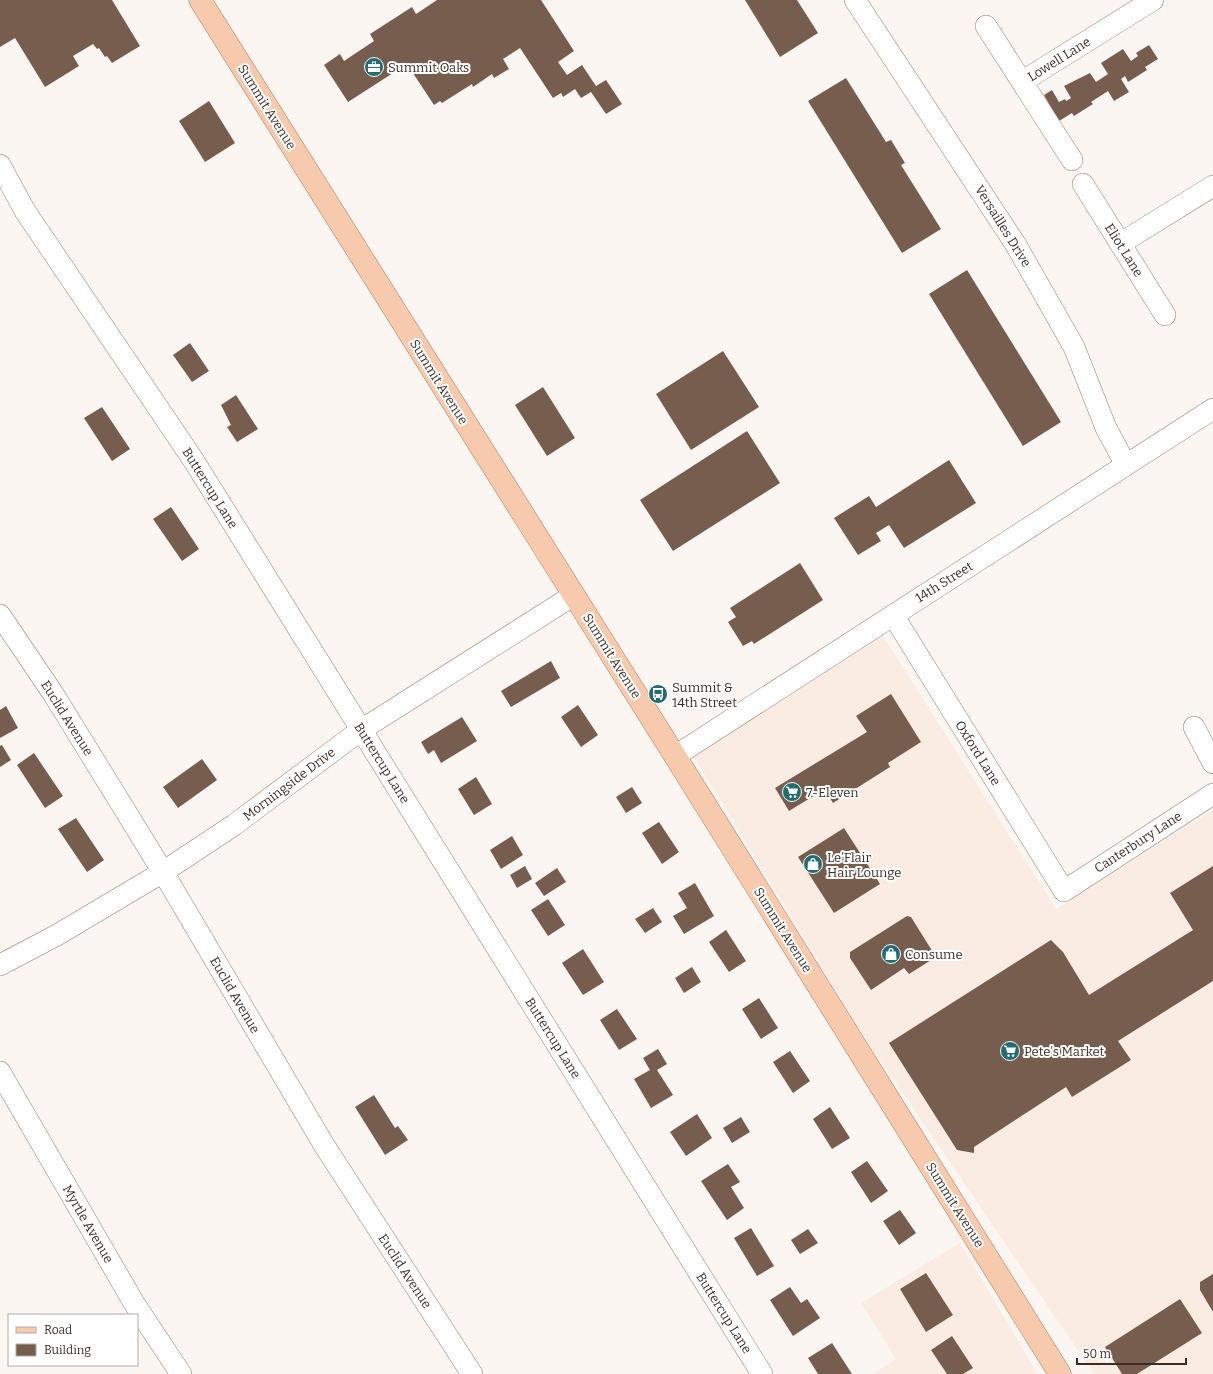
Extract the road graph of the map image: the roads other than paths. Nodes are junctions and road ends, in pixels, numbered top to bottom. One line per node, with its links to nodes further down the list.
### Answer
1 (200, 0): 14 (main road, Summit Avenue)
2 (855, 0): 13 (street, Versailles Drive)
3 (1153, 0): 5 (street, Lowell Lane)
4 (986, 26): 5 (street)
5 (1023, 81): 6 (street, Lowell Lane)
6 (1072, 160)
7 (0, 165): 18 (street, Buttercup Lane)
8 (1083, 184): 10 (street, Eliot Lane)
9 (1213, 186): 10 (street)
10 (1121, 243): 11 (street, Eliot Lane)
11 (1165, 315)
12 (1213, 409): 13 (street, 14th Street)
13 (1126, 465): 16 (street, 14th Street)
14 (574, 595): 18 (street, Morningside Drive); 19 (main road, Summit Avenue)
15 (0, 615): 22 (street, Euclid Avenue)
16 (893, 615): 19 (street, 14th Street); 23 (street, Oxford Lane)
17 (1194, 727): 20 (street)
18 (361, 730): 22 (street, Morningside Drive); 26 (street, Buttercup Lane)
19 (675, 756): 29 (main road, Summit Avenue)
20 (1213, 763)
21 (1213, 794): 23 (street, Canterbury Lane)
22 (163, 872): 24 (street, Morningside Drive); 28 (street, Euclid Avenue)
23 (1064, 891)
24 (0, 965)
25 (0, 1072): 27 (street, Myrtle Avenue)
26 (759, 1370)
27 (181, 1374)
28 (472, 1374)
29 (1060, 1374)

